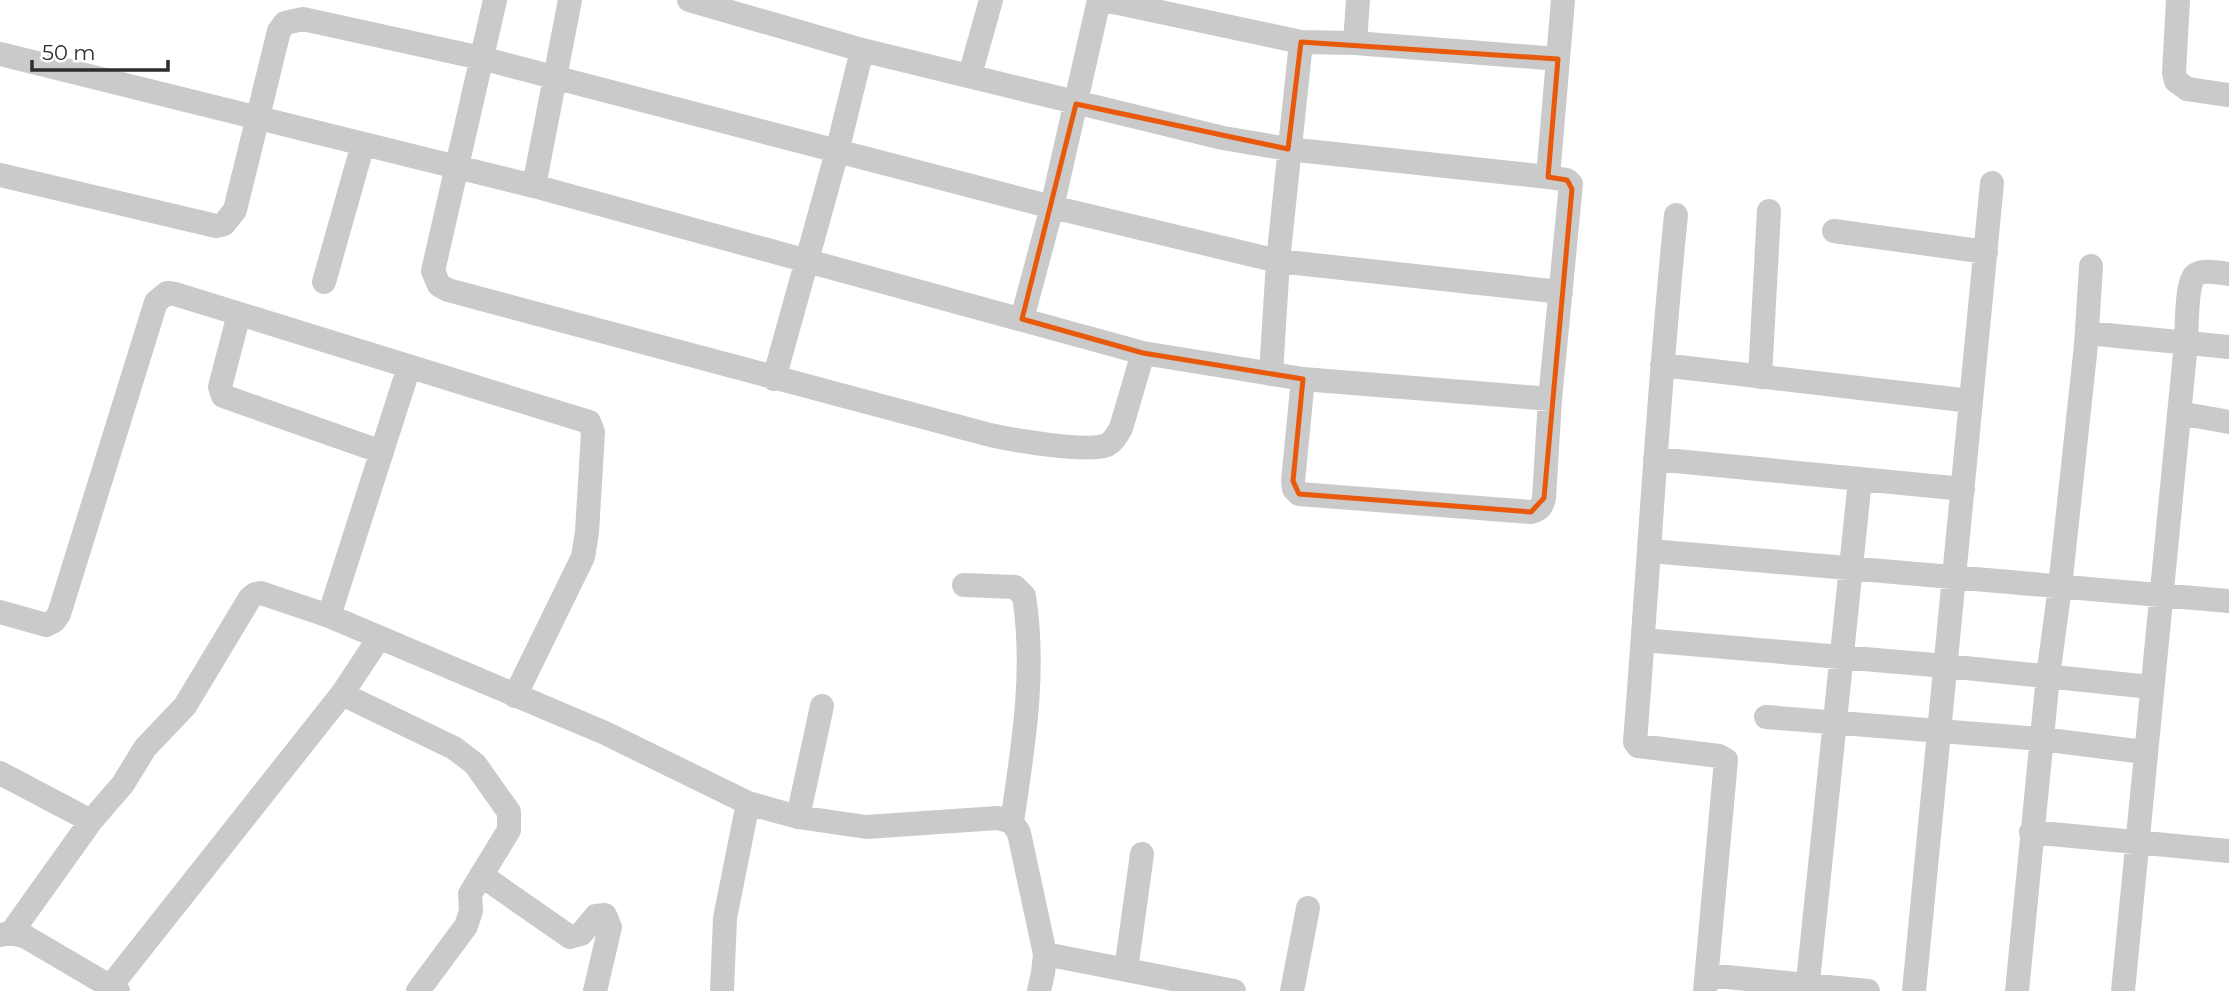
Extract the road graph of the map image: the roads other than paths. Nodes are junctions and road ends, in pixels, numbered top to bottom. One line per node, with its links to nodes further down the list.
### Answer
1 (495, 0): 13 (street)
2 (570, 0): 16 (street)
3 (689, 0): 11 (street)
4 (991, 0): 15 (street)
5 (1102, 0): 9 (street); 18 (street)
6 (1358, 0): 10 (street)
7 (1563, 0): 14 (street)
8 (2178, 0): 17 (street)
9 (1301, 42): 10 (street); 21 (street)
10 (1355, 43): 14 (street)
11 (862, 50): 15 (street); 22 (street)
12 (0, 54): 19 (street)
13 (481, 58): 16 (street); 19 (street); 23 (street)
14 (1558, 59): 25 (street)
15 (970, 75): 18 (street)
16 (556, 78): 22 (street); 27 (street)
17 (2229, 95)
18 (1076, 104): 21 (street); 28 (street)
19 (257, 116): 20 (street); 24 (street)
20 (363, 144): 23 (street); 37 (street)
21 (1288, 149): 25 (street); 34 (street)
22 (837, 152): 28 (street); 33 (street)
23 (456, 167): 27 (street); 49 (street)
24 (0, 175)
25 (1548, 177): 38 (street)
26 (1992, 183): 32 (street)
27 (534, 186): 33 (street)
28 (1052, 207): 34 (street); 40 (street)
29 (1769, 211): 48 (street)
30 (1676, 215): 45 (street)
31 (1834, 231): 32 (street)
32 (1986, 252): 52 (street)
33 (807, 261): 40 (street); 49 (street)
34 (1278, 261): 38 (street); 47 (street)
35 (2091, 266): 41 (street)
36 (2229, 274): 42 (street)
37 (324, 282)
38 (1561, 292): 51 (street)
39 (239, 314): 46 (street); 55 (street); 66 (street)
40 (1022, 319): 44 (street)
41 (2087, 332): 42 (street); 63 (street)
42 (2186, 343): 43 (street); 53 (street)
43 (2229, 347)
44 (1143, 353): 47 (street); 49 (street)
45 (1662, 365): 48 (street); 56 (street)
46 (409, 367): 55 (street); 75 (street)
47 (1271, 374): 50 (street)
48 (1760, 377): 52 (street)
49 (774, 379)
50 (1303, 379): 51 (street); 51 (street)
51 (1550, 399)
52 (1971, 401): 58 (street)
53 (2179, 413): 54 (street); 64 (street)
54 (2229, 422)
55 (382, 452): 67 (street)
56 (1655, 459): 57 (street); 59 (street)
57 (1860, 480): 58 (street); 60 (street)
58 (1963, 489): 61 (street)
59 (1651, 551): 60 (street); 69 (street)
60 (1851, 570): 61 (street); 70 (street)
61 (1954, 579): 63 (street); 71 (street)
62 (964, 585): 86 (street)
63 (2060, 587): 64 (street); 72 (street)
64 (2160, 596): 65 (street); 73 (street)
65 (2229, 601)
66 (0, 612)
67 (329, 616): 68 (street); 85 (street)
68 (379, 638): 74 (street); 75 (street)
69 (1643, 640): 70 (street); 96 (street)
70 (1842, 659): 71 (street); 78 (street)
71 (1946, 666): 72 (street); 79 (street)
72 (2048, 676): 73 (street); 80 (street)
73 (2151, 687): 81 (street)
74 (342, 694): 91 (street); 98 (street)
75 (514, 696): 83 (street)
76 (822, 706): 84 (street)
77 (1766, 718): 78 (street)
78 (1835, 724): 79 (street); 97 (street)
79 (1939, 730): 80 (street); 106 (street)
80 (2041, 739): 81 (street); 87 (street)
81 (2144, 752): 88 (street)
82 (0, 773): 85 (street)
83 (748, 803): 84 (street); 101 (street)
84 (798, 817): 86 (street)
85 (91, 821): 93 (street)
86 (1012, 822): 94 (street)
87 (2031, 832): 88 (street); 107 (street)
88 (2138, 842): 89 (street); 108 (street)
89 (2229, 851)
90 (1143, 854): 95 (street)
91 (481, 875): 99 (street); 100 (street)
92 (1308, 908): 104 (street)
93 (6, 934): 98 (street)
94 (1045, 954): 95 (street); 102 (street)
95 (1126, 970): 103 (street)
96 (1706, 983): 97 (street)
97 (1808, 988): 105 (street)
98 (114, 989)
99 (418, 991)
100 (595, 991)
101 (722, 991)
102 (1039, 991)
103 (1234, 991)
104 (1292, 991)
105 (1868, 991)
106 (1914, 991)
107 (2017, 991)
108 (2123, 991)

